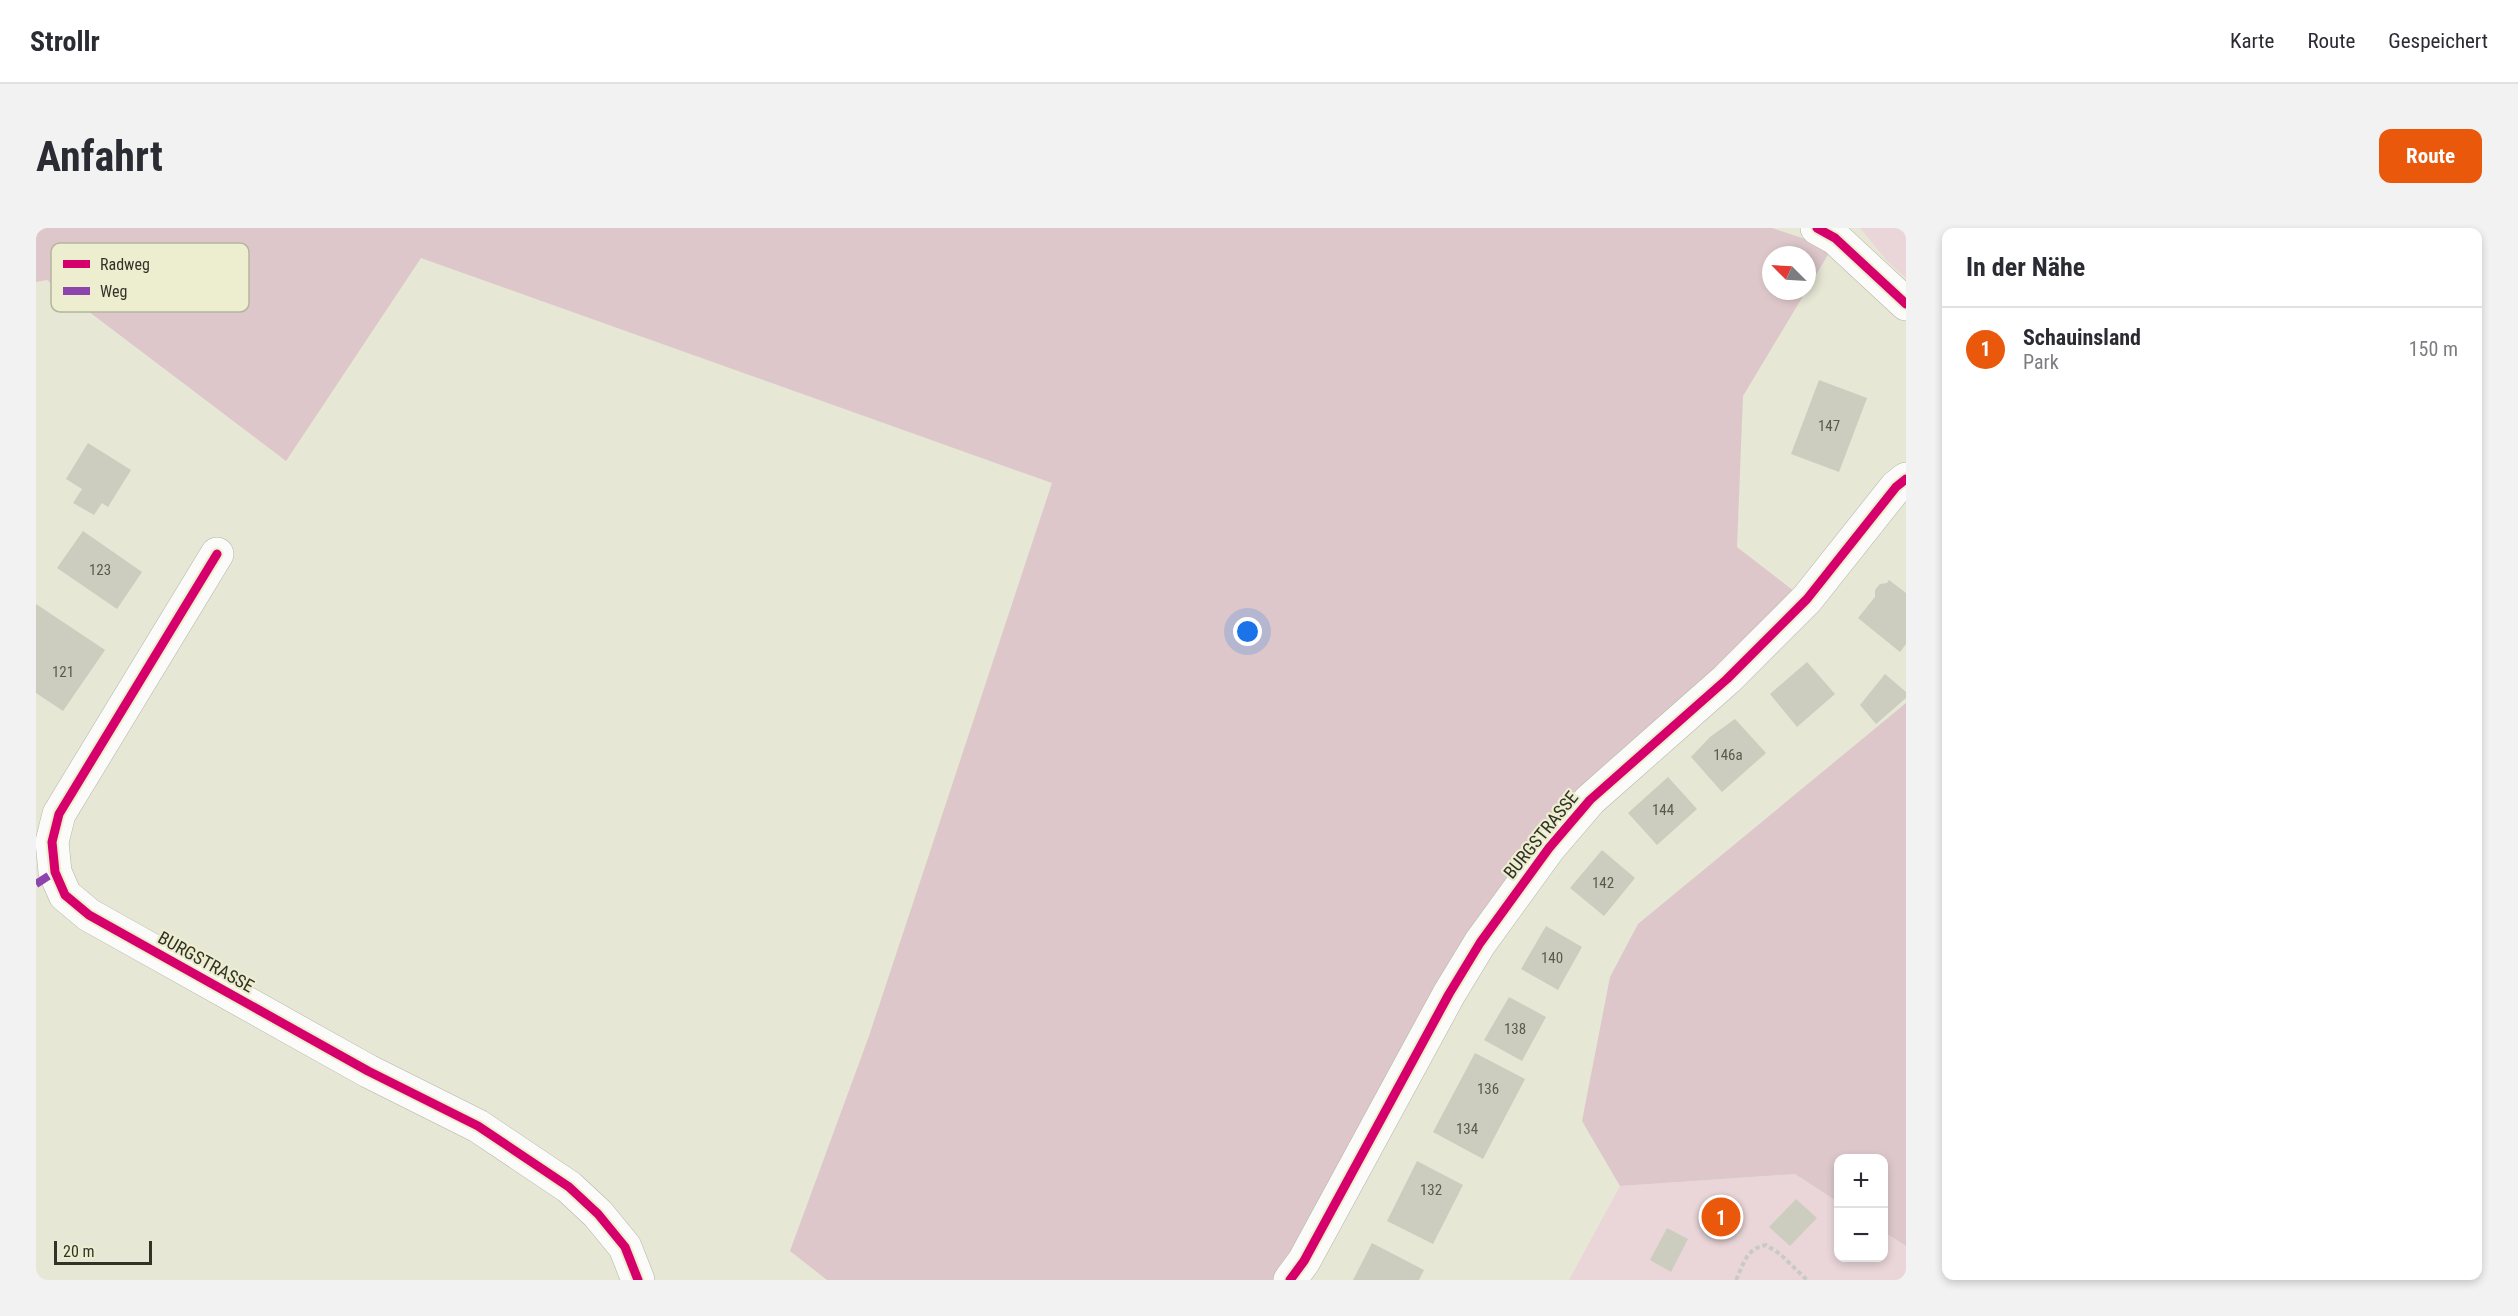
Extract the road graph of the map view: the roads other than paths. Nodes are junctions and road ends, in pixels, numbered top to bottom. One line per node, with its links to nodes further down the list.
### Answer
1 (1826, 233): 2 (street)
2 (1906, 304)
3 (1906, 479): 6 (street, BURGSTRASSE)
4 (217, 554): 5 (street, BURGSTRASSE)
5 (638, 1280)
6 (1290, 1280)

